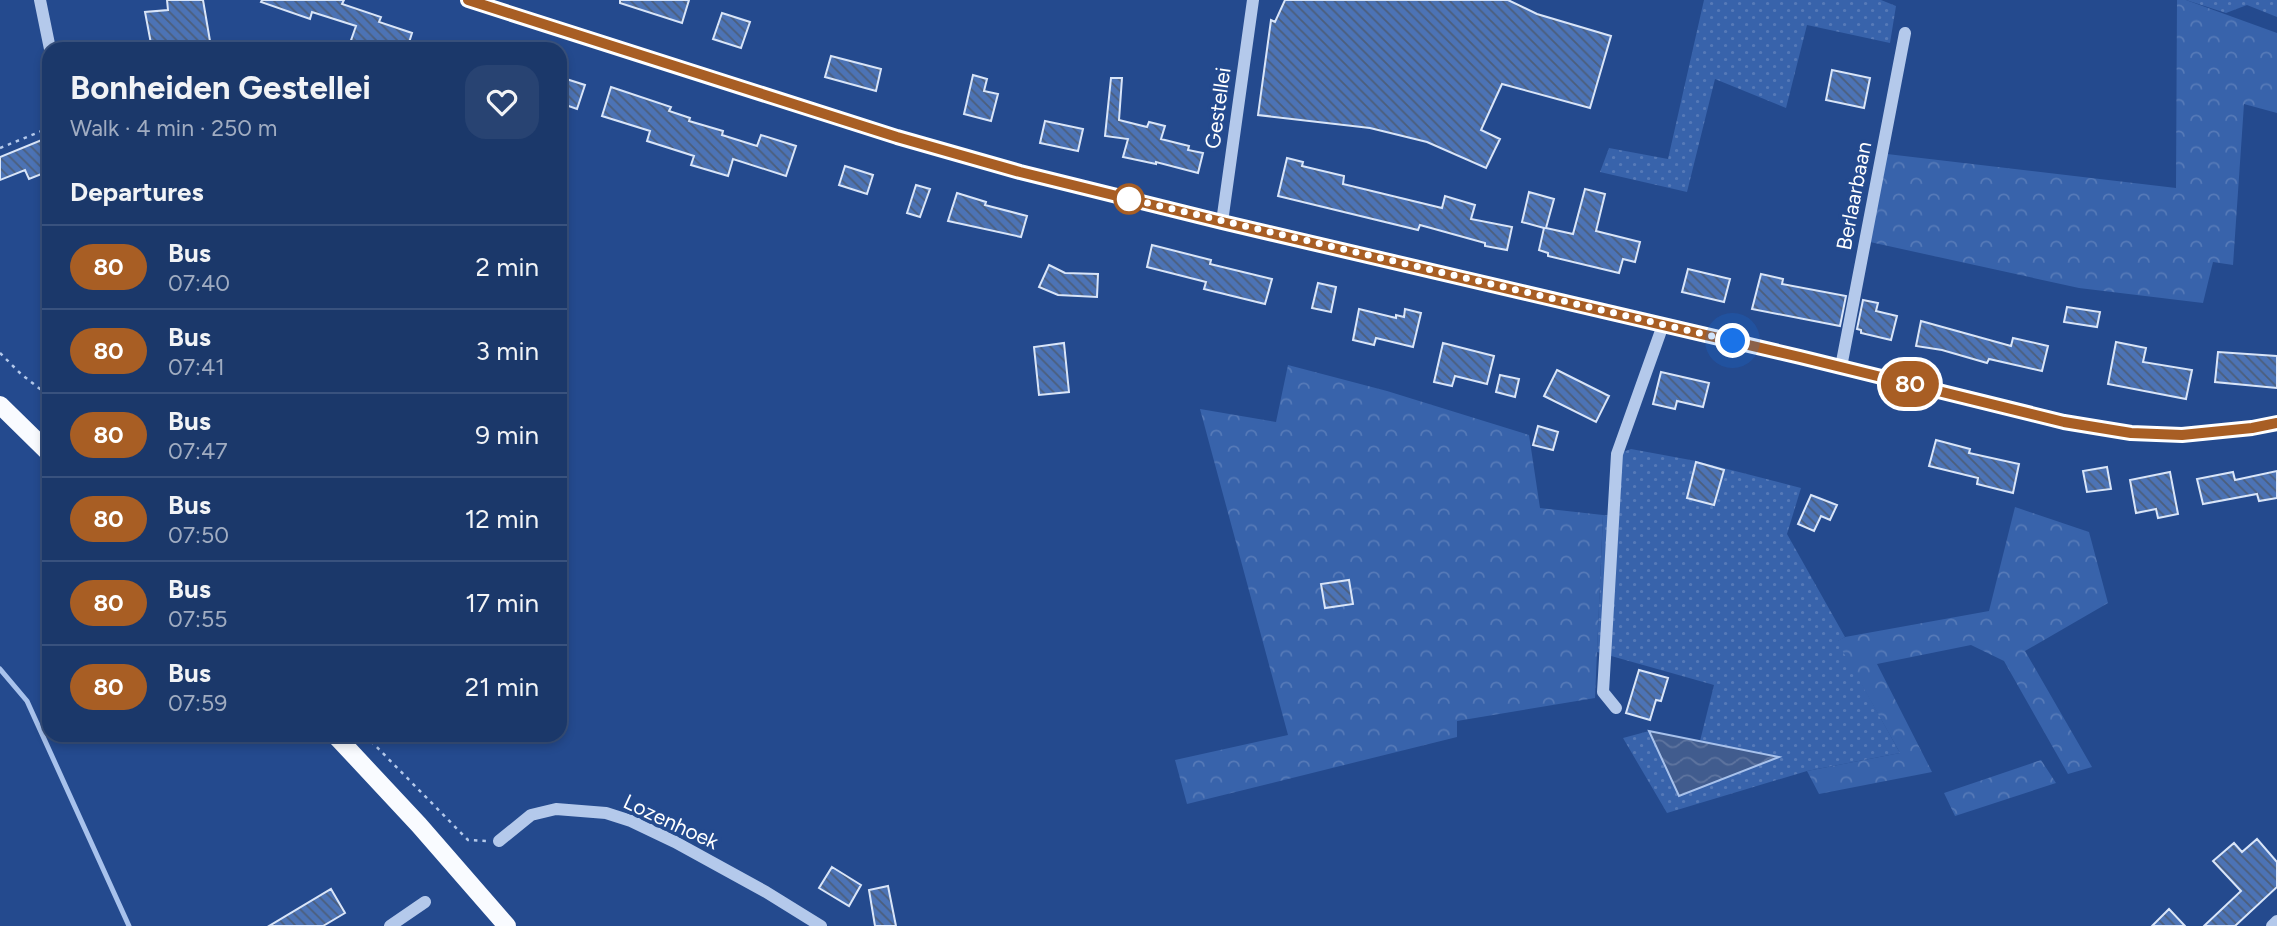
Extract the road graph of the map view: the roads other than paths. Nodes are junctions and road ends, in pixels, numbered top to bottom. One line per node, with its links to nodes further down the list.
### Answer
1 (40, 0): 5 (street)
2 (468, 0): 6 (street)
3 (1253, 0): 6 (street, Gestellei)
4 (1905, 33): 8 (street, Berlaarbaan)
5 (49, 42)
6 (1222, 222): 7 (street)
7 (1663, 325): 8 (street); 12 (street)
8 (1841, 367): 10 (street)
9 (0, 405): 11 (main road)
10 (2277, 423)
11 (42, 446)
12 (1616, 708)
13 (342, 742): 18 (main road)
14 (499, 841): 19 (street, Lozenhoek)
15 (425, 902): 17 (street)
16 (2277, 921): 20 (street)
17 (390, 926)
18 (507, 926)
19 (821, 926)
20 (2272, 926)

